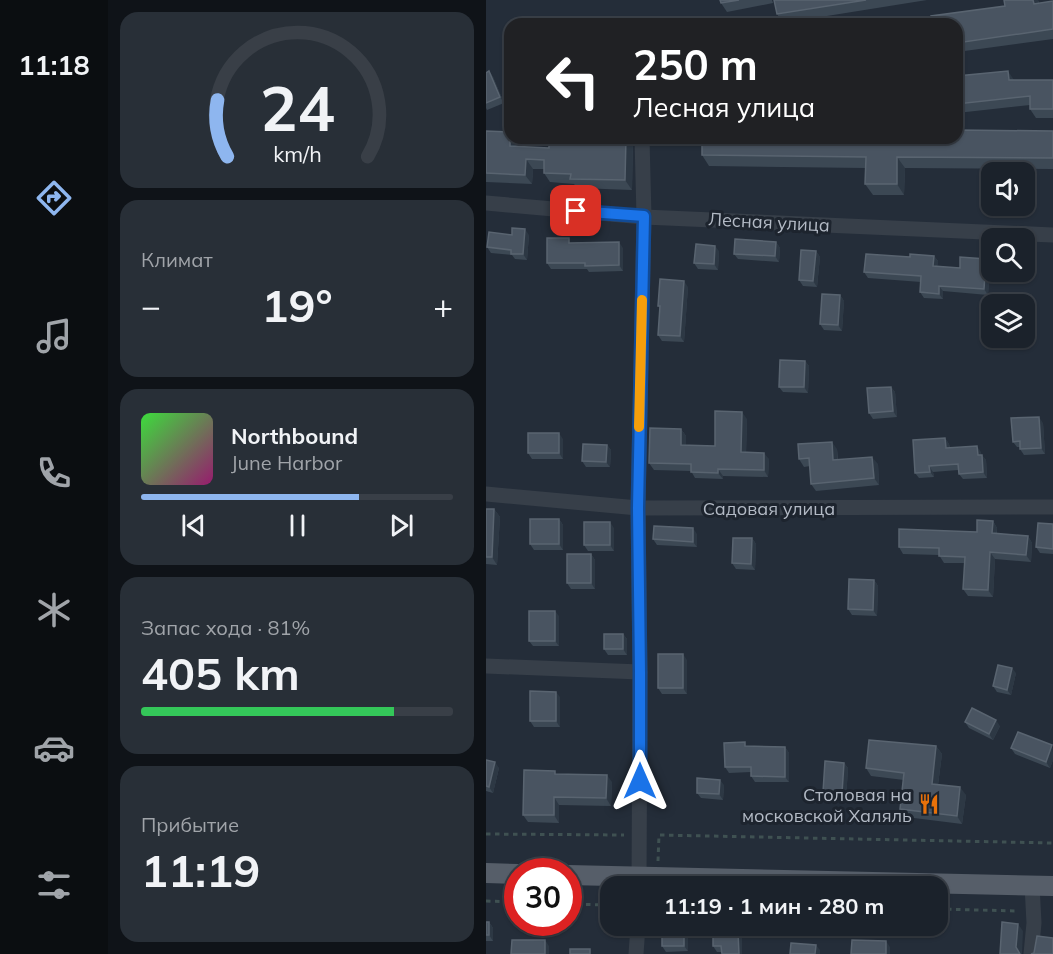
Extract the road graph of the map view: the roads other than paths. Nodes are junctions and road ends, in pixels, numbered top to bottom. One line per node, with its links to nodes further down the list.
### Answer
1 (642, 144): 3 (street)
2 (486, 203): 3 (street, Лесная улица)
3 (644, 216): 4 (street, Лесная улица); 7 (street)
4 (1053, 235)
5 (486, 494): 7 (street, Садовая улица)
6 (1053, 507): 7 (street, Садовая улица)
7 (638, 508): 9 (street)
8 (486, 666): 9 (street)
9 (640, 672): 13 (street)
10 (486, 873): 11 (main road)
11 (504, 874)
12 (582, 876): 14 (main road)
13 (644, 876)
14 (600, 877)
15 (948, 884): 16 (main road)
16 (1032, 885): 17 (main road); 20 (street)
17 (1053, 886)
18 (637, 936): 19 (street)
19 (636, 954)
20 (1031, 954)

